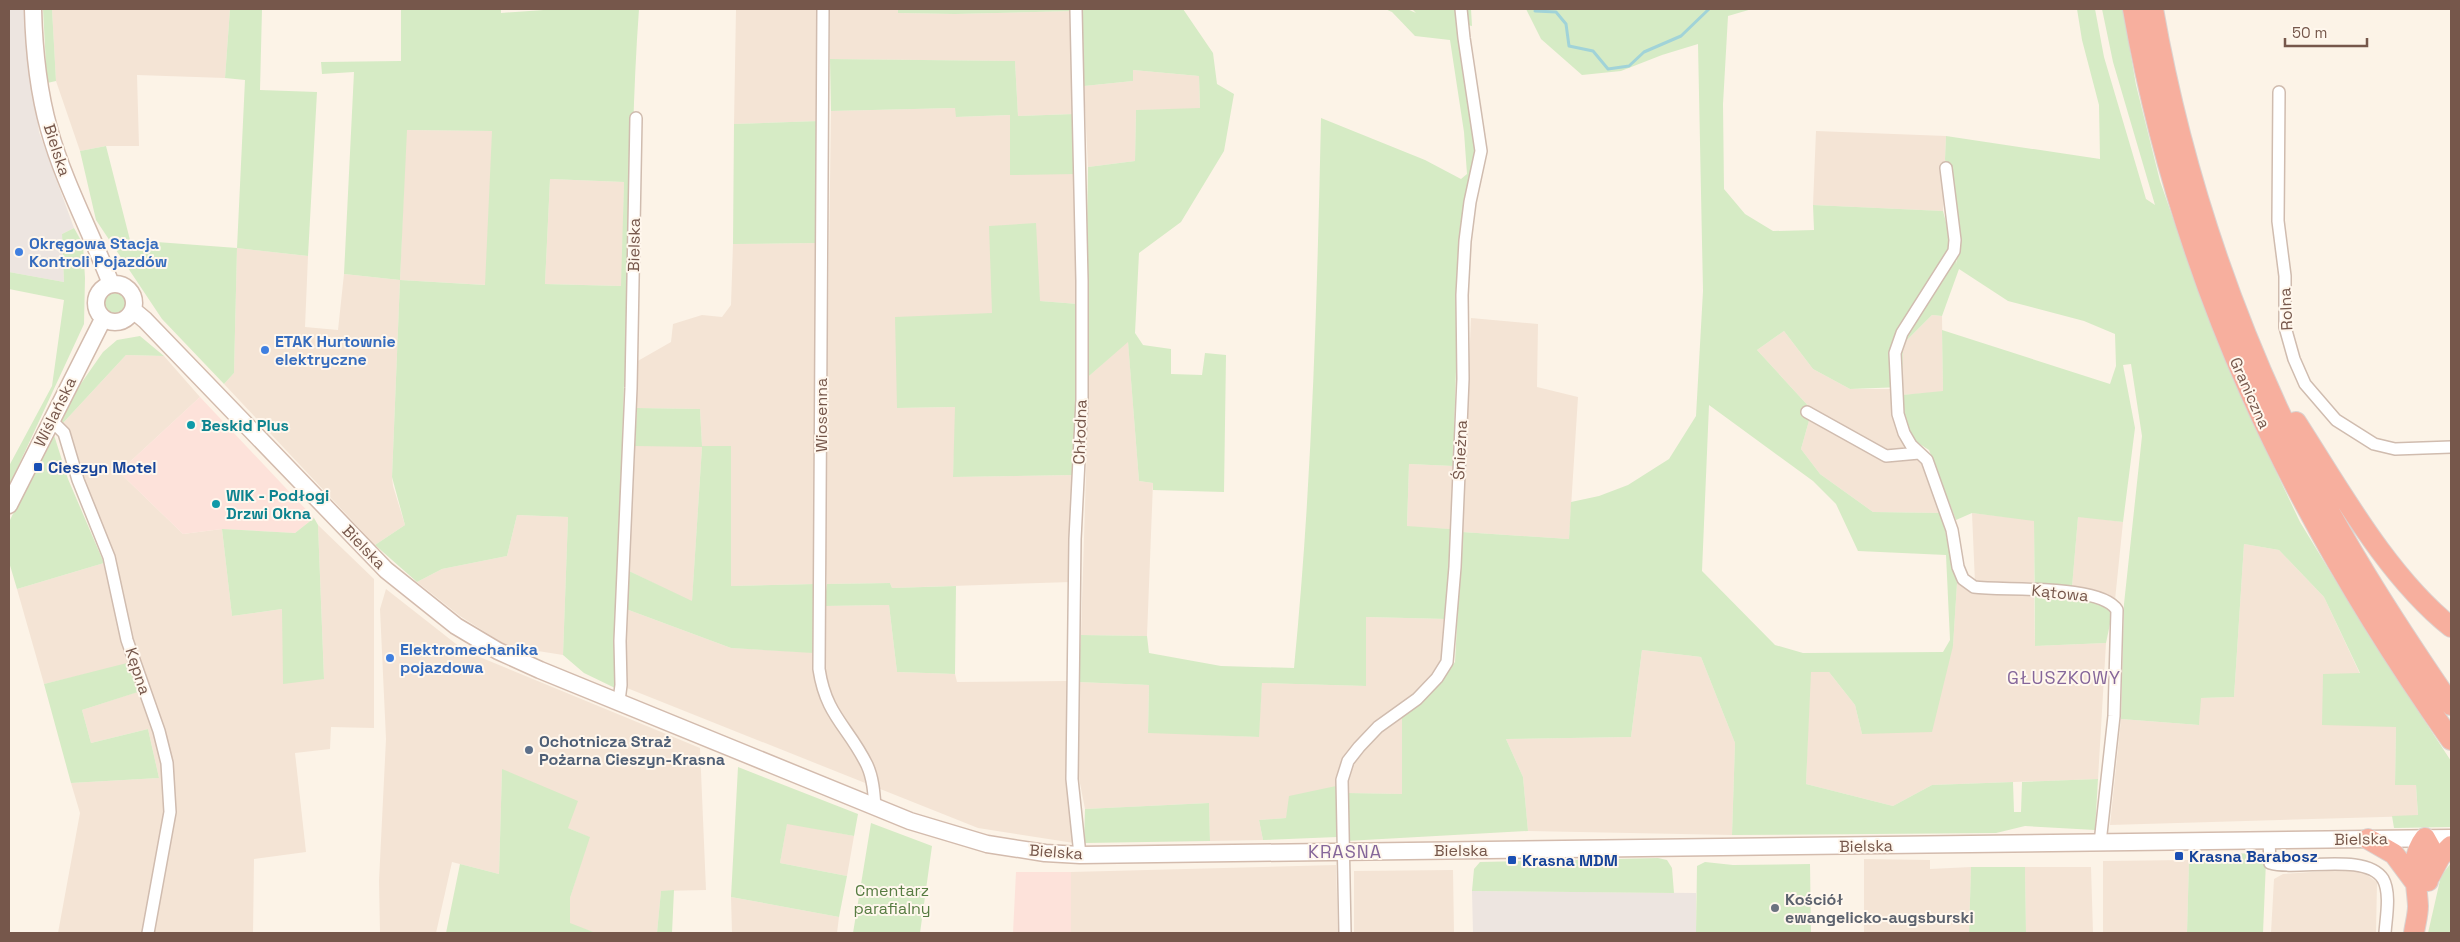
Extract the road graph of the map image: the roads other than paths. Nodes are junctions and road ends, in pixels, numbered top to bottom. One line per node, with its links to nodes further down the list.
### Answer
1 (33, 9): 10 (street, Bielska)
2 (822, 9): 23 (street, Wiosenna)
3 (1076, 9): 31 (street, Chłodna)
4 (1461, 9): 30 (street, Śnieżna)
5 (2133, 9): 22 (highway, Graniczna)
6 (2153, 9): 13 (highway, Graniczna)
7 (2279, 92): 16 (street, Rolna)
8 (636, 118): 20 (street, Bielska)
9 (1946, 168): 17 (street, Kątowa)
10 (111, 284): 11 (street); 12 (street)
11 (133, 310): 12 (street); 20 (street, Bielska)
12 (103, 319): 15 (street, Wiślańska)
13 (2256, 359): 19 (highway); 21 (highway, Graniczna)
14 (1807, 412): 17 (street)
15 (51, 420): 18 (street, Wiślańska); 33 (street, Kępna)
16 (2451, 448)
17 (1919, 453): 28 (street, Kątowa)
18 (9, 506)
19 (2451, 626)
20 (618, 701): 23 (street, Bielska)
21 (2451, 705)
22 (2451, 740)
23 (875, 807): 31 (street, Bielska)
24 (2425, 838): 25 (street, Bielska); 26 (street, Bielska); 32 (highway)
25 (2451, 838)
26 (2368, 839): 27 (street, Bielska); 32 (highway)
27 (2269, 840): 28 (street, Bielska); 35 (street)
28 (2100, 843): 30 (street, Bielska)
29 (2451, 846): 32 (highway)
30 (1343, 850): 31 (street, Bielska); 34 (street, Śnieżna)
31 (1080, 855)
32 (2421, 881): 36 (highway)
33 (148, 933)
34 (1345, 933)
35 (2385, 933)
36 (2414, 933)

